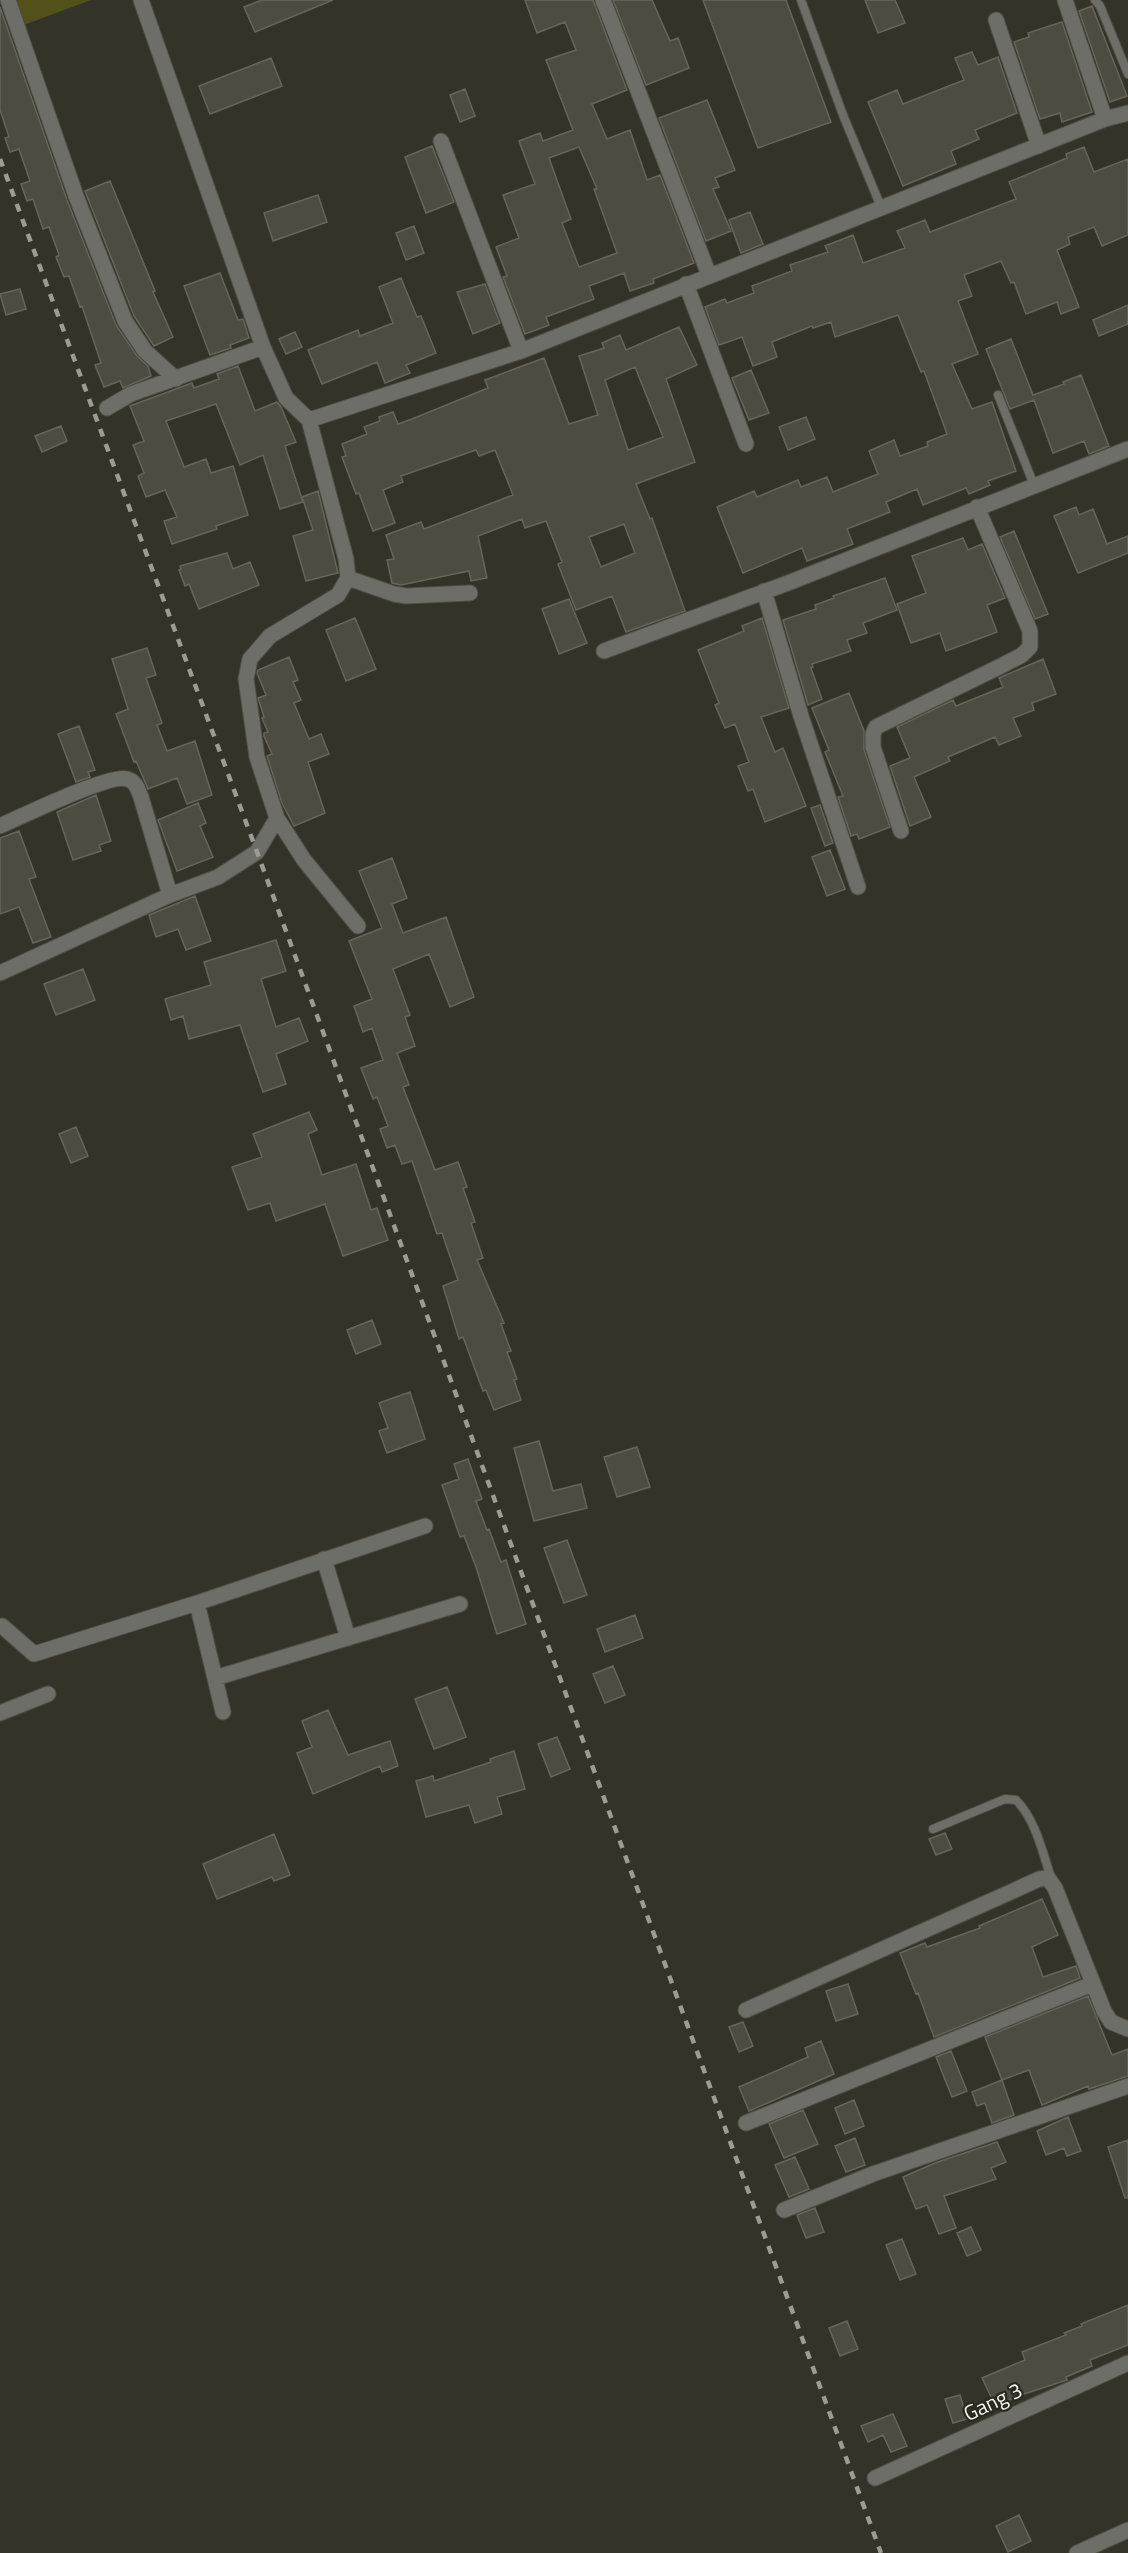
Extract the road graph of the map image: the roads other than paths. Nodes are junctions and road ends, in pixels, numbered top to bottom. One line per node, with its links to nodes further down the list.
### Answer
1 (8, 0): 18 (street)
2 (141, 0): 16 (street)
3 (603, 0): 14 (street)
4 (801, 0): 13 (lane)
5 (1065, 0): 10 (street)
6 (1095, 0): 8 (lane)
7 (996, 20): 12 (street)
8 (1128, 74)
9 (1128, 113): 10 (street)
10 (1105, 119): 12 (street)
11 (441, 141): 17 (street)
12 (1039, 146): 13 (street)
13 (881, 207): 14 (street)
14 (709, 275): 15 (street)
15 (686, 284): 17 (street); 22 (street)
16 (263, 347): 18 (street); 21 (street)
17 (521, 351): 21 (street)
18 (176, 379): 20 (street)
19 (998, 396): 24 (lane)
20 (107, 408)
21 (309, 420): 26 (street)
22 (746, 444)
23 (1128, 449): 24 (street)
24 (1034, 485): 25 (street)
25 (977, 507): 27 (street); 32 (street)
26 (348, 578): 28 (street); 30 (street)
27 (764, 591): 29 (street); 33 (street)
28 (470, 593)
29 (604, 651)
30 (277, 818): 34 (street); 35 (street)
31 (0, 826): 34 (street)
32 (901, 831)
33 (858, 887)
34 (170, 895): 36 (street)
35 (358, 926)
36 (0, 972)
37 (424, 1526): 38 (street)
38 (324, 1560): 39 (street); 42 (street)
39 (197, 1603): 41 (street); 43 (street)
40 (460, 1604): 42 (street)
41 (0, 1627)
42 (348, 1638): 43 (street)
43 (215, 1678): 45 (street)
44 (48, 1694): 46 (street)
45 (223, 1712)
46 (0, 1713)
47 (933, 1829): 48 (lane)
48 (1052, 1881): 49 (street); 50 (street)
49 (1092, 1984): 51 (street); 53 (street)
50 (746, 2010)
51 (1128, 2030)
52 (1128, 2086): 54 (street)
53 (746, 2123)
54 (784, 2210)
55 (1128, 2363): 56 (street, Gang 3)
56 (875, 2478)
57 (1128, 2530): 58 (street)
58 (1077, 2553)

